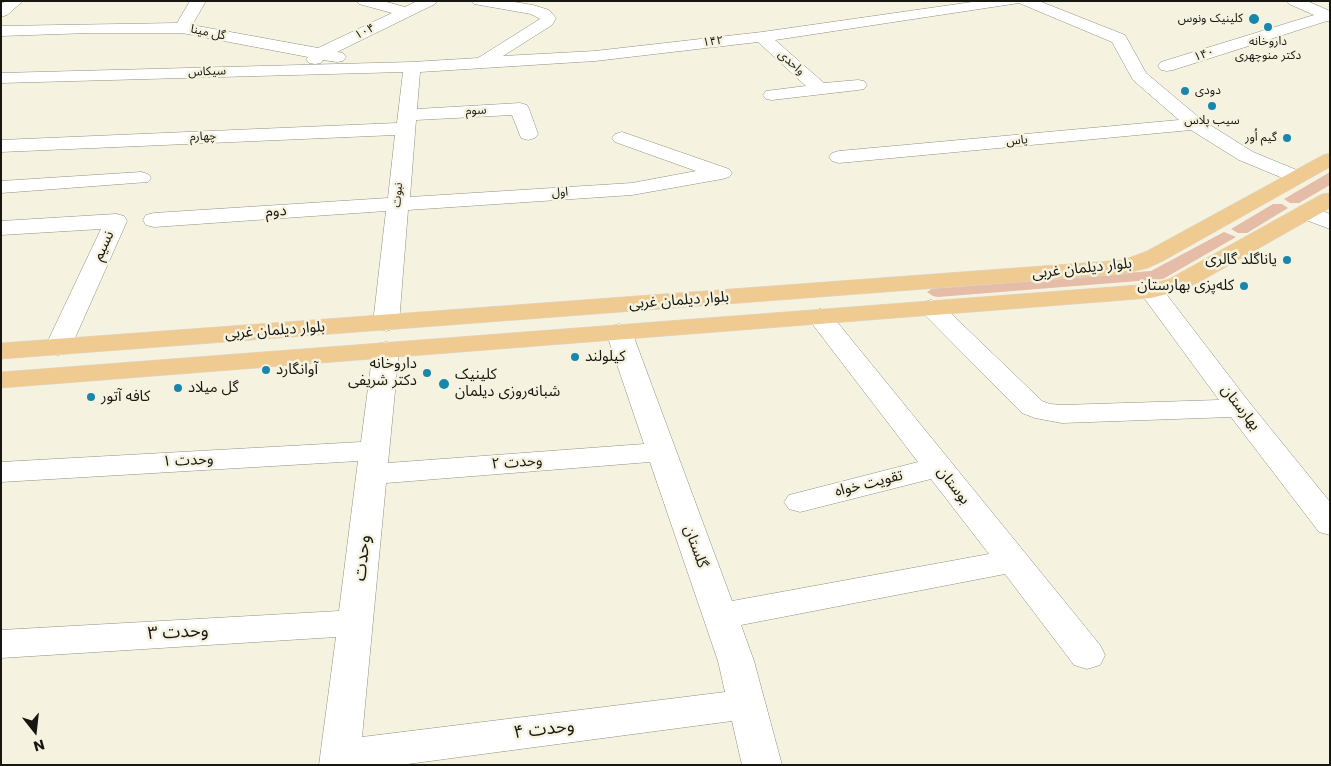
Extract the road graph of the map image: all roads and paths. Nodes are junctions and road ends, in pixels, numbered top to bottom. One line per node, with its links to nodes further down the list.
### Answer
1 (16, 1): 12 (street)
2 (198, 1): 14 (street)
3 (364, 1): 13 (street)
4 (430, 1): 13 (street, ۱۰۴)
5 (479, 1): 18 (street)
6 (928, 1): 11 (street)
7 (1012, 1): 11 (street, ۱۴۲)
8 (1024, 1): 27 (street)
9 (1300, 2): 10 (street)
10 (1328, 9): 19 (street, ۱۴۰)
11 (944, 11): 16 (street, ۱۴۲)
12 (1, 12)
13 (407, 12): 17 (street, ۱۰۴)
14 (182, 28): 15 (street, گل مینا); 17 (street, گل مینا)
15 (1, 31)
16 (762, 37): 18 (street, ۱۴۲); 24 (street, واحدی)
17 (319, 54): 20 (street, گل مینا); 21 (street, ۱۰۴)
18 (482, 63): 20 (street, ۱۴۲)
19 (1167, 66)
20 (412, 67): 21 (street, سیکاس); 26 (street, نبوت)
21 (306, 70): 22 (street, سیکاس)
22 (1, 78)
23 (858, 85): 24 (street)
24 (820, 89): 25 (street)
25 (772, 95)
26 (405, 122): 28 (street, سوم); 30 (street, چهارم); 38 (street, نبوت)
27 (1195, 124): 31 (street, یاس); 33 (street)
28 (528, 134)
29 (622, 138): 38 (street, اول)
30 (1, 146)
31 (839, 157)
32 (1329, 160): 33 (main road, بلوار دیلمان غربی)
33 (1297, 177): 48 (main road, بلوار دیلمان غربی)
34 (141, 178): 35 (street)
35 (110, 179): 36 (street); 42 (street)
36 (1, 187)
37 (1330, 199): 39 (main road, بلوار دیلمان غربی)
38 (398, 204): 40 (street, دوم); 48 (street, نبوت)
39 (1306, 212): 41 (street); 44 (main road, بلوار دیلمان غربی)
40 (154, 220)
41 (1330, 222)
42 (84, 223): 43 (street, نسیم); 49 (street, نسیم)
43 (1, 228)
44 (1151, 291): 45 (main road, بلوار دیلمان غربی); 52 (street, بهارستان)
45 (931, 308): 46 (main road, بلوار دیلمان غربی); 52 (street)
46 (820, 317): 47 (main road, بلوار دیلمان غربی); 55 (street, بوستان)
47 (619, 332): 48 (main road, بلوار دیلمان غربی); 53 (street, گلستان)
48 (386, 336): 49 (main road, بلوار دیلمان غربی); 51 (main road, بلوار دیلمان غربی); 54 (street, وحدت)
49 (58, 347): 50 (main road, بلوار دیلمان غربی)
50 (1, 351)
51 (1, 380)
52 (1239, 408): 58 (street, بهارستان)
53 (662, 452): 54 (street, وحدت ۲); 60 (street, گلستان)
54 (373, 462): 56 (street, وحدت ۱); 61 (street, وحدت)
55 (938, 467): 57 (street, تقویت خواه); 59 (street, بوستان)
56 (1, 472)
57 (800, 502)
58 (1330, 524)
59 (1012, 561): 60 (street); 63 (street, بوستان)
60 (720, 616): 64 (street, گلستان)
61 (356, 622): 62 (street, وحدت ۳); 65 (street, وحدت)
62 (1, 644)
63 (1086, 655)
64 (747, 704): 65 (street, وحدت ۴); 66 (street, گلستان)
65 (340, 760)
66 (762, 765)

